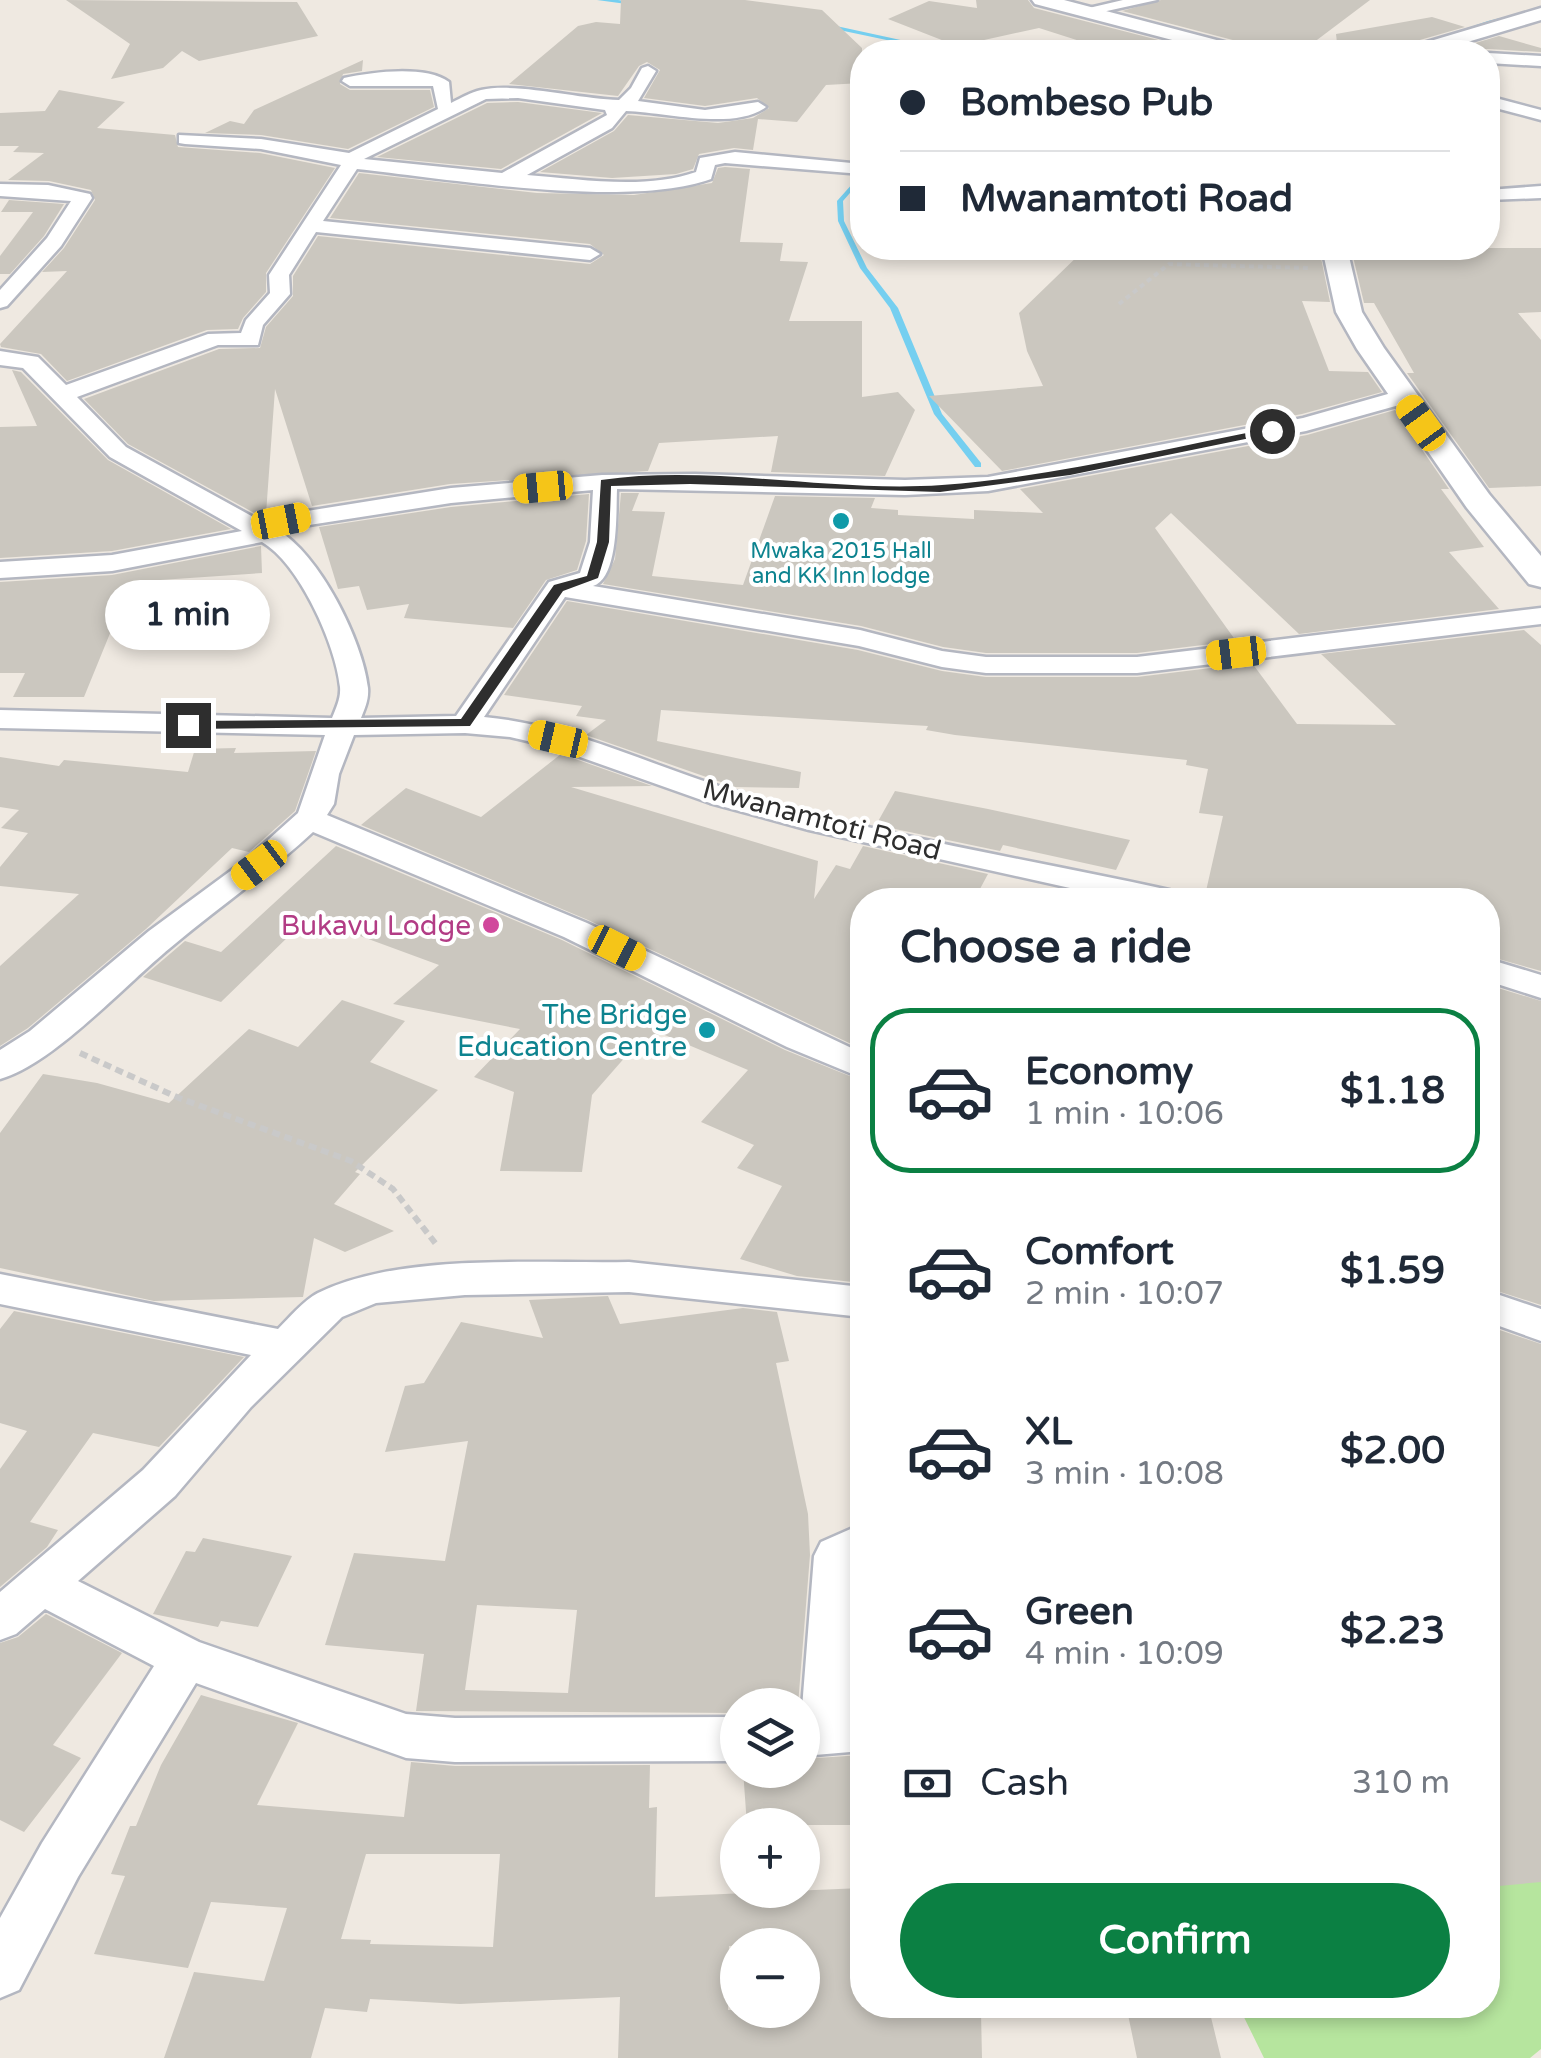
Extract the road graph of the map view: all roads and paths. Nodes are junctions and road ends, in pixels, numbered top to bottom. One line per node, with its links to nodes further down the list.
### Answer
1 (1042, 0): 3 (street)
2 (1150, 0): 3 (street)
3 (1084, 11): 5 (street)
4 (1541, 14): 6 (street)
5 (1194, 40)
6 (1454, 40)
7 (1500, 59): 8 (street)
8 (1541, 61)
9 (648, 71): 12 (street)
10 (350, 81): 14 (street)
11 (1500, 104): 15 (street)
12 (622, 106): 13 (street); 14 (street); 21 (street)
13 (758, 107)
14 (448, 111): 18 (street)
15 (1541, 115)
16 (186, 139): 18 (street)
17 (471, 160): 20 (street)
18 (351, 162): 20 (street); 25 (street)
19 (850, 168): 21 (street)
20 (450, 171): 21 (street)
21 (504, 176)
22 (0, 190): 29 (street)
23 (1541, 192): 24 (street)
24 (1500, 194)
25 (312, 226): 26 (street); 32 (street)
26 (590, 254)
27 (1303, 260): 30 (path)
28 (1336, 260): 33 (street)
29 (0, 302)
30 (1119, 304)
31 (0, 358): 32 (street)
32 (63, 394): 35 (street)
33 (1402, 397): 34 (street); 36 (street)
34 (605, 483): 35 (street); 38 (street)
35 (258, 530): 37 (street); 42 (street)
36 (1536, 566)
37 (0, 570)
38 (558, 588): 39 (street); 41 (street)
39 (1541, 616)
40 (0, 719): 42 (street, Mwanamtoti Road)
41 (465, 724): 42 (street, Mwanamtoti Road); 44 (street, Mwanamtoti Road)
42 (340, 727): 43 (street)
43 (309, 819): 49 (street); 50 (street)
44 (1036, 871): 45 (street); 46 (street, Mwanamtoti Road)
45 (1023, 888)
46 (1114, 888)
47 (1500, 974): 48 (street)
48 (1541, 987)
49 (42, 1039): 51 (street); 52 (path)
50 (850, 1061)
51 (0, 1067)
52 (464, 1280): 54 (street); 57 (street)
53 (0, 1290): 57 (street)
54 (850, 1301)
55 (1500, 1310): 56 (street)
56 (1541, 1325)
57 (285, 1346): 59 (street)
58 (850, 1549): 62 (street)
59 (42, 1585): 60 (street); 61 (street)
60 (0, 1620)
61 (185, 1658): 63 (street); 64 (street)
62 (830, 1732)
63 (720, 1739)
64 (0, 1972)

